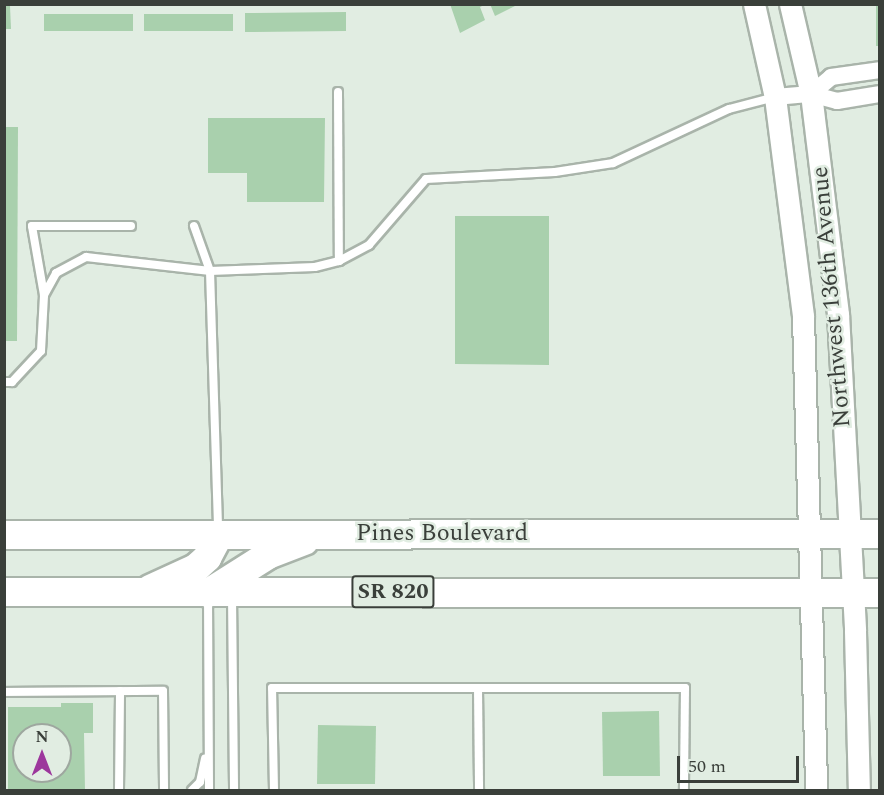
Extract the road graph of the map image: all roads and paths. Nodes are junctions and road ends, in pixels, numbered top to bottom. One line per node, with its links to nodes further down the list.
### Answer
1 (754, 4): 7 (street, Northwest 136th Avenue)
2 (790, 4): 5 (street, Northwest 136th Avenue)
3 (879, 70): 5 (street)
4 (338, 92): 10 (lane)
5 (811, 94): 6 (street); 7 (street); 19 (street, Northwest 136th Avenue)
6 (879, 95)
7 (775, 97): 10 (lane); 18 (street, Northwest 136th Avenue)
8 (131, 226): 12 (lane)
9 (194, 226): 11 (lane)
10 (339, 261): 11 (lane)
11 (210, 271): 12 (lane); 16 (lane)
12 (44, 295): 13 (lane)
13 (4, 382)
14 (879, 534): 19 (highway, Pines Boulevard)
15 (4, 535): 16 (highway, Pines Boulevard)
16 (219, 535): 17 (highway, Pines Boulevard); 21 (highway)
17 (320, 535): 18 (highway, Pines Boulevard); 22 (highway)
18 (808, 535): 19 (highway, Pines Boulevard); 23 (street, Northwest 136th Avenue)
19 (850, 535): 24 (street, Northwest 136th Avenue)
20 (4, 592): 21 (highway, SR 820)
21 (143, 592): 22 (highway, SR 820)
22 (220, 593): 23 (highway, SR 820); 28 (lane); 33 (lane)
23 (811, 593): 24 (highway, SR 820); 37 (street, Northwest 136th Avenue)
24 (866, 593): 38 (street, Northwest 136th Avenue)
25 (478, 688): 34 (lane); 35 (lane); 36 (lane)
26 (120, 691): 27 (lane); 29 (lane); 30 (lane)
27 (4, 692)
28 (209, 741): 31 (lane); 32 (lane)
29 (119, 790)
30 (164, 790)
31 (192, 790)
32 (209, 790)
33 (234, 790)
34 (274, 790)
35 (479, 790)
36 (684, 790)
37 (816, 790)
38 (859, 790)

